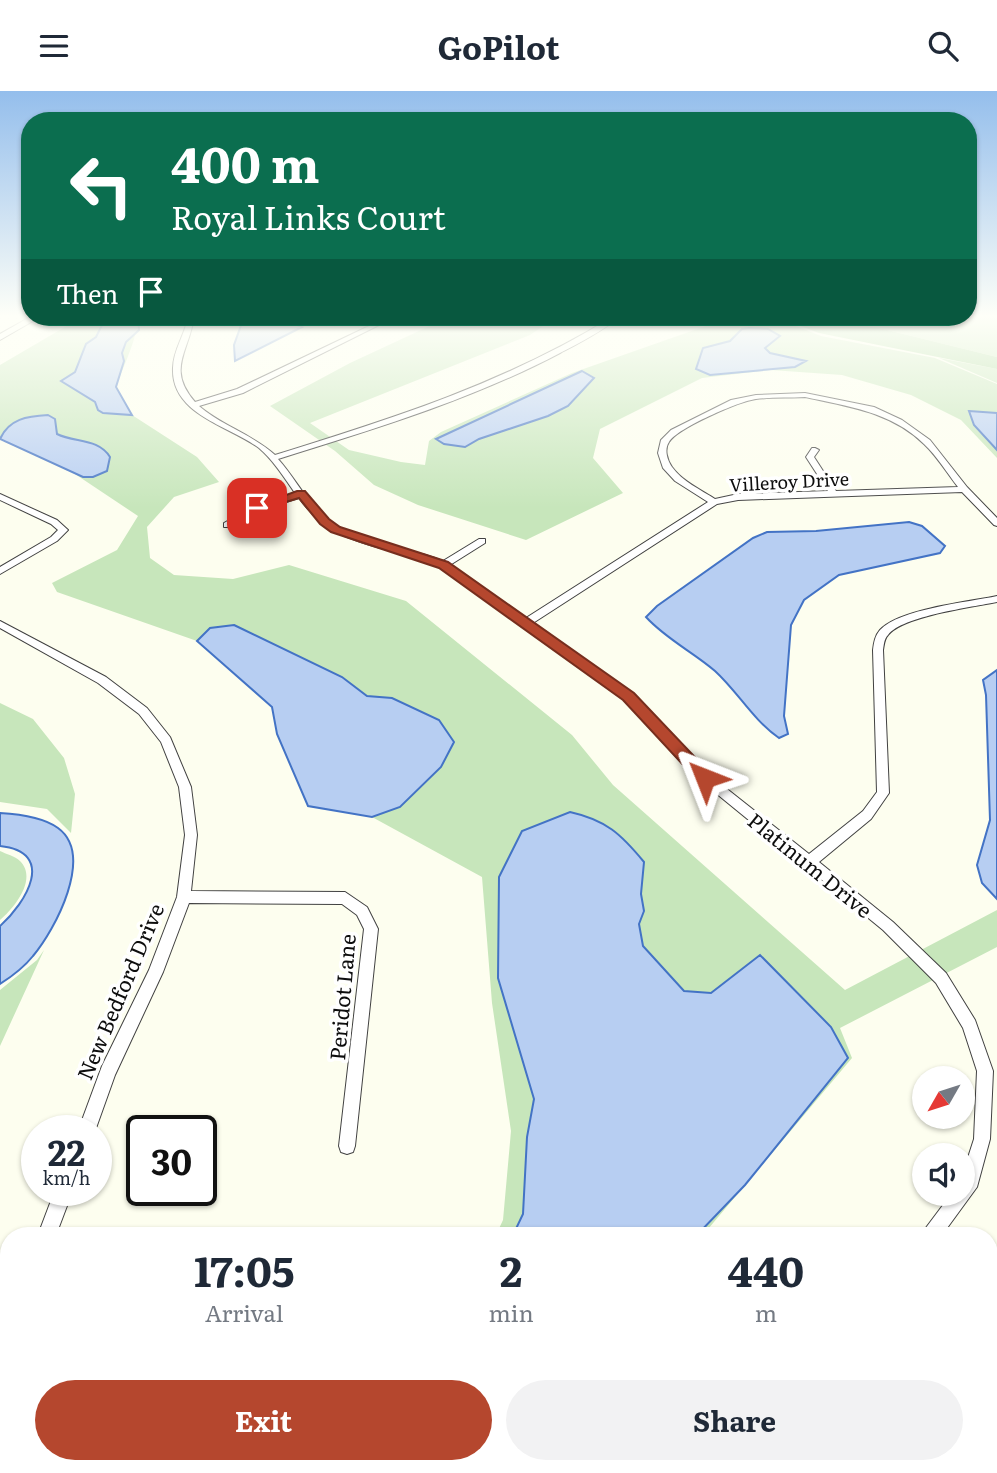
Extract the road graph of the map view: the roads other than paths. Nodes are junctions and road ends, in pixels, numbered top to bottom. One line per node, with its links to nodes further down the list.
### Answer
1 (178, 379): 4 (street, Platinum Drive)
2 (263, 379): 4 (street)
3 (497, 379): 6 (street)
4 (194, 405): 6 (street, Platinum Drive)
5 (815, 450): 8 (street)
6 (272, 457): 9 (street, Platinum Drive)
7 (964, 489): 8 (street, Villeroy Drive); 11 (street); 12 (street)
8 (833, 493): 11 (street, Villeroy Drive)
9 (301, 494): 13 (street); 15 (street, Platinum Drive)
10 (0, 497): 16 (street)
11 (714, 502): 18 (street, Villeroy Drive)
12 (997, 523)
13 (227, 525)
14 (482, 541): 15 (street)
15 (444, 565): 18 (street, Platinum Drive)
16 (0, 571)
17 (997, 599): 20 (street)
18 (526, 623): 20 (street, Platinum Drive)
19 (0, 624): 21 (street, New Bedford Drive)
20 (809, 862): 26 (street, Platinum Drive)
21 (184, 897): 22 (street, New Bedford Drive); 23 (street, Peridot Lane)
22 (92, 1115)
23 (348, 1146)
24 (58, 1206): 25 (street)
25 (50, 1227)
26 (937, 1227)

